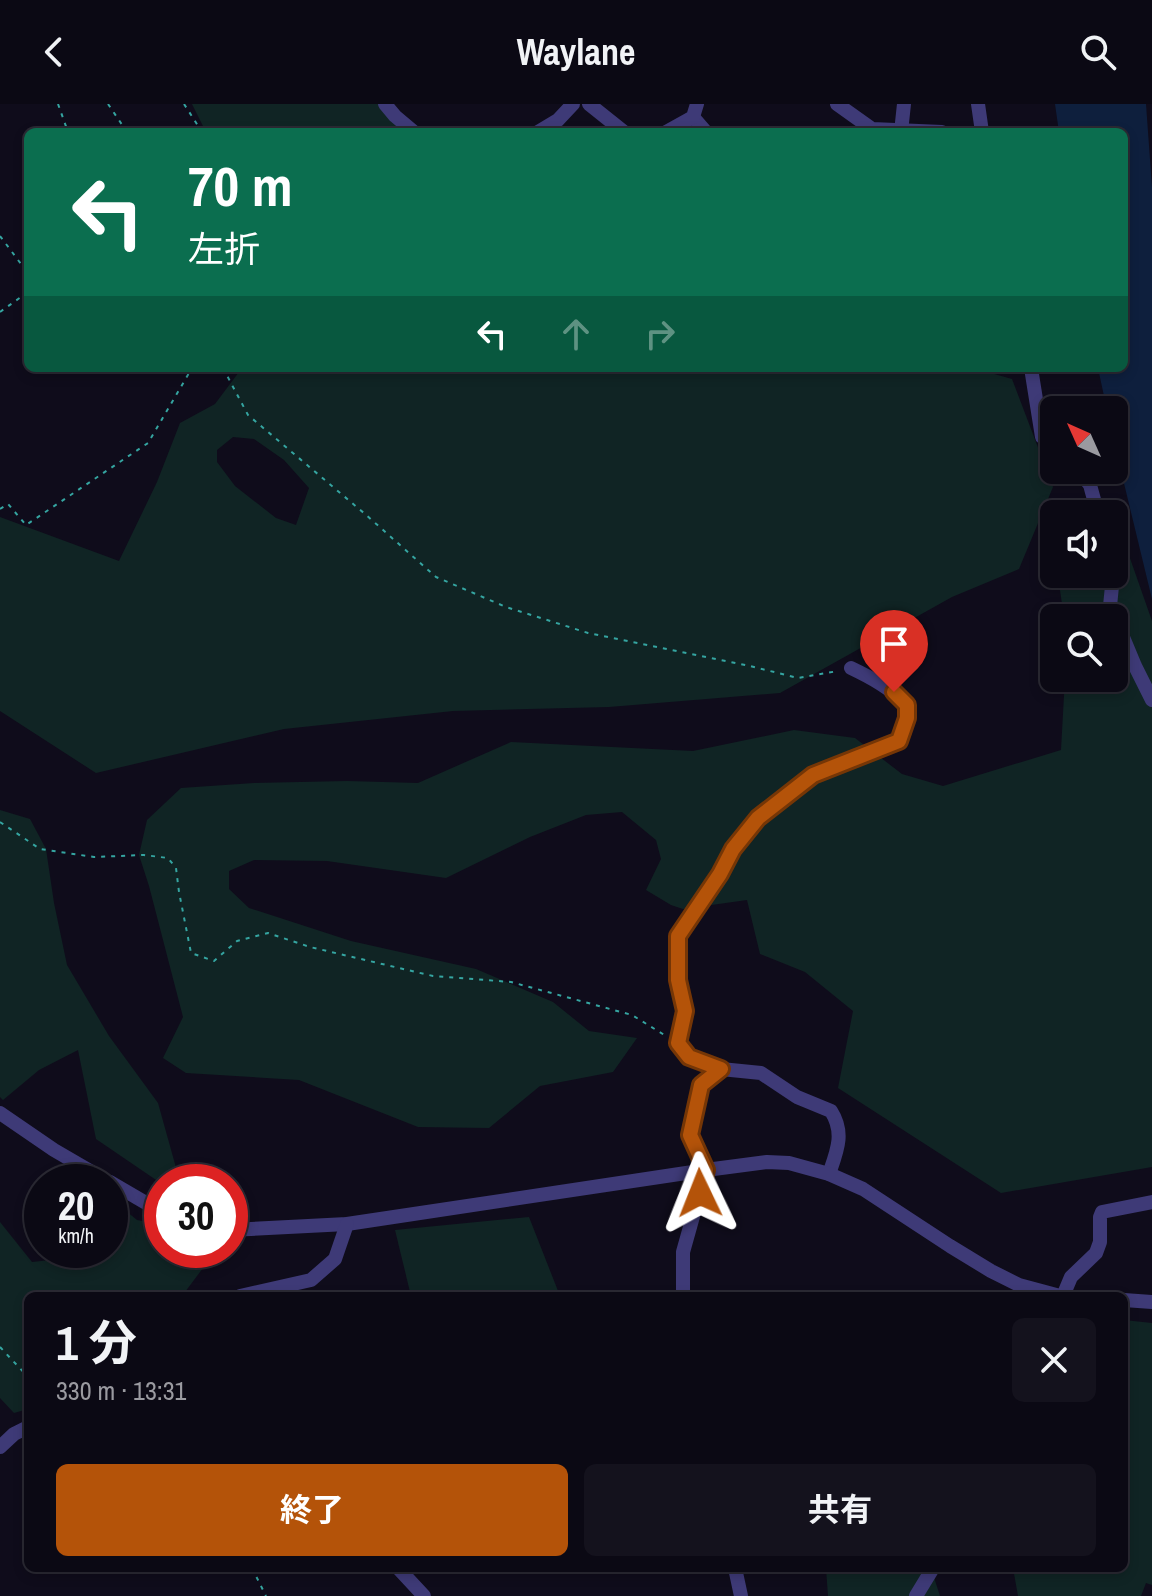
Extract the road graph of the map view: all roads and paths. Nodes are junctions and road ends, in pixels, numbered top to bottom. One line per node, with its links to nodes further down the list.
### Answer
1 (58, 104): 11 (path)
2 (108, 104): 12 (path)
3 (184, 104): 13 (path)
4 (385, 104): 14 (street)
5 (573, 104): 15 (street)
6 (589, 104): 16 (street)
7 (837, 104): 19 (street)
8 (904, 104): 20 (street)
9 (978, 104): 21 (street)
10 (695, 110): 17 (street); 18 (street)
11 (67, 128)
12 (124, 128)
13 (199, 128)
14 (409, 128)
15 (545, 128)
16 (619, 128)
17 (671, 128)
18 (704, 128)
19 (871, 128)
20 (901, 128)
21 (981, 128)
22 (0, 236): 23 (path)
23 (24, 267)
24 (24, 295): 25 (path)
25 (0, 312)
26 (190, 372): 30 (path)
27 (225, 372): 32 (path)
28 (1032, 372): 29 (street)
29 (1040, 424)
30 (0, 509)
31 (1112, 588): 33 (street)
32 (851, 668): 35 (street)
33 (1152, 700)
34 (0, 822): 35 (path)
35 (678, 1043): 36 (street)
36 (721, 1069): 39 (street); 40 (street)
37 (0, 1113): 38 (street)
38 (78, 1164)
39 (706, 1170): 40 (street); 42 (street); 46 (street)
40 (829, 1174): 44 (street)
41 (1152, 1202): 47 (street)
42 (347, 1224): 43 (street); 45 (street)
43 (248, 1229)
44 (1017, 1291)
45 (258, 1292)
46 (683, 1292)
47 (1064, 1292)
48 (1128, 1300): 49 (street)
49 (1152, 1302)
50 (0, 1347): 51 (path)
51 (24, 1373)
52 (24, 1429): 53 (street)
53 (0, 1447)
54 (254, 1572): 58 (path)
55 (402, 1572): 59 (street)
56 (736, 1572): 60 (street)
57 (931, 1572): 61 (street)
58 (266, 1596)
59 (424, 1596)
60 (741, 1596)
61 (916, 1596)

